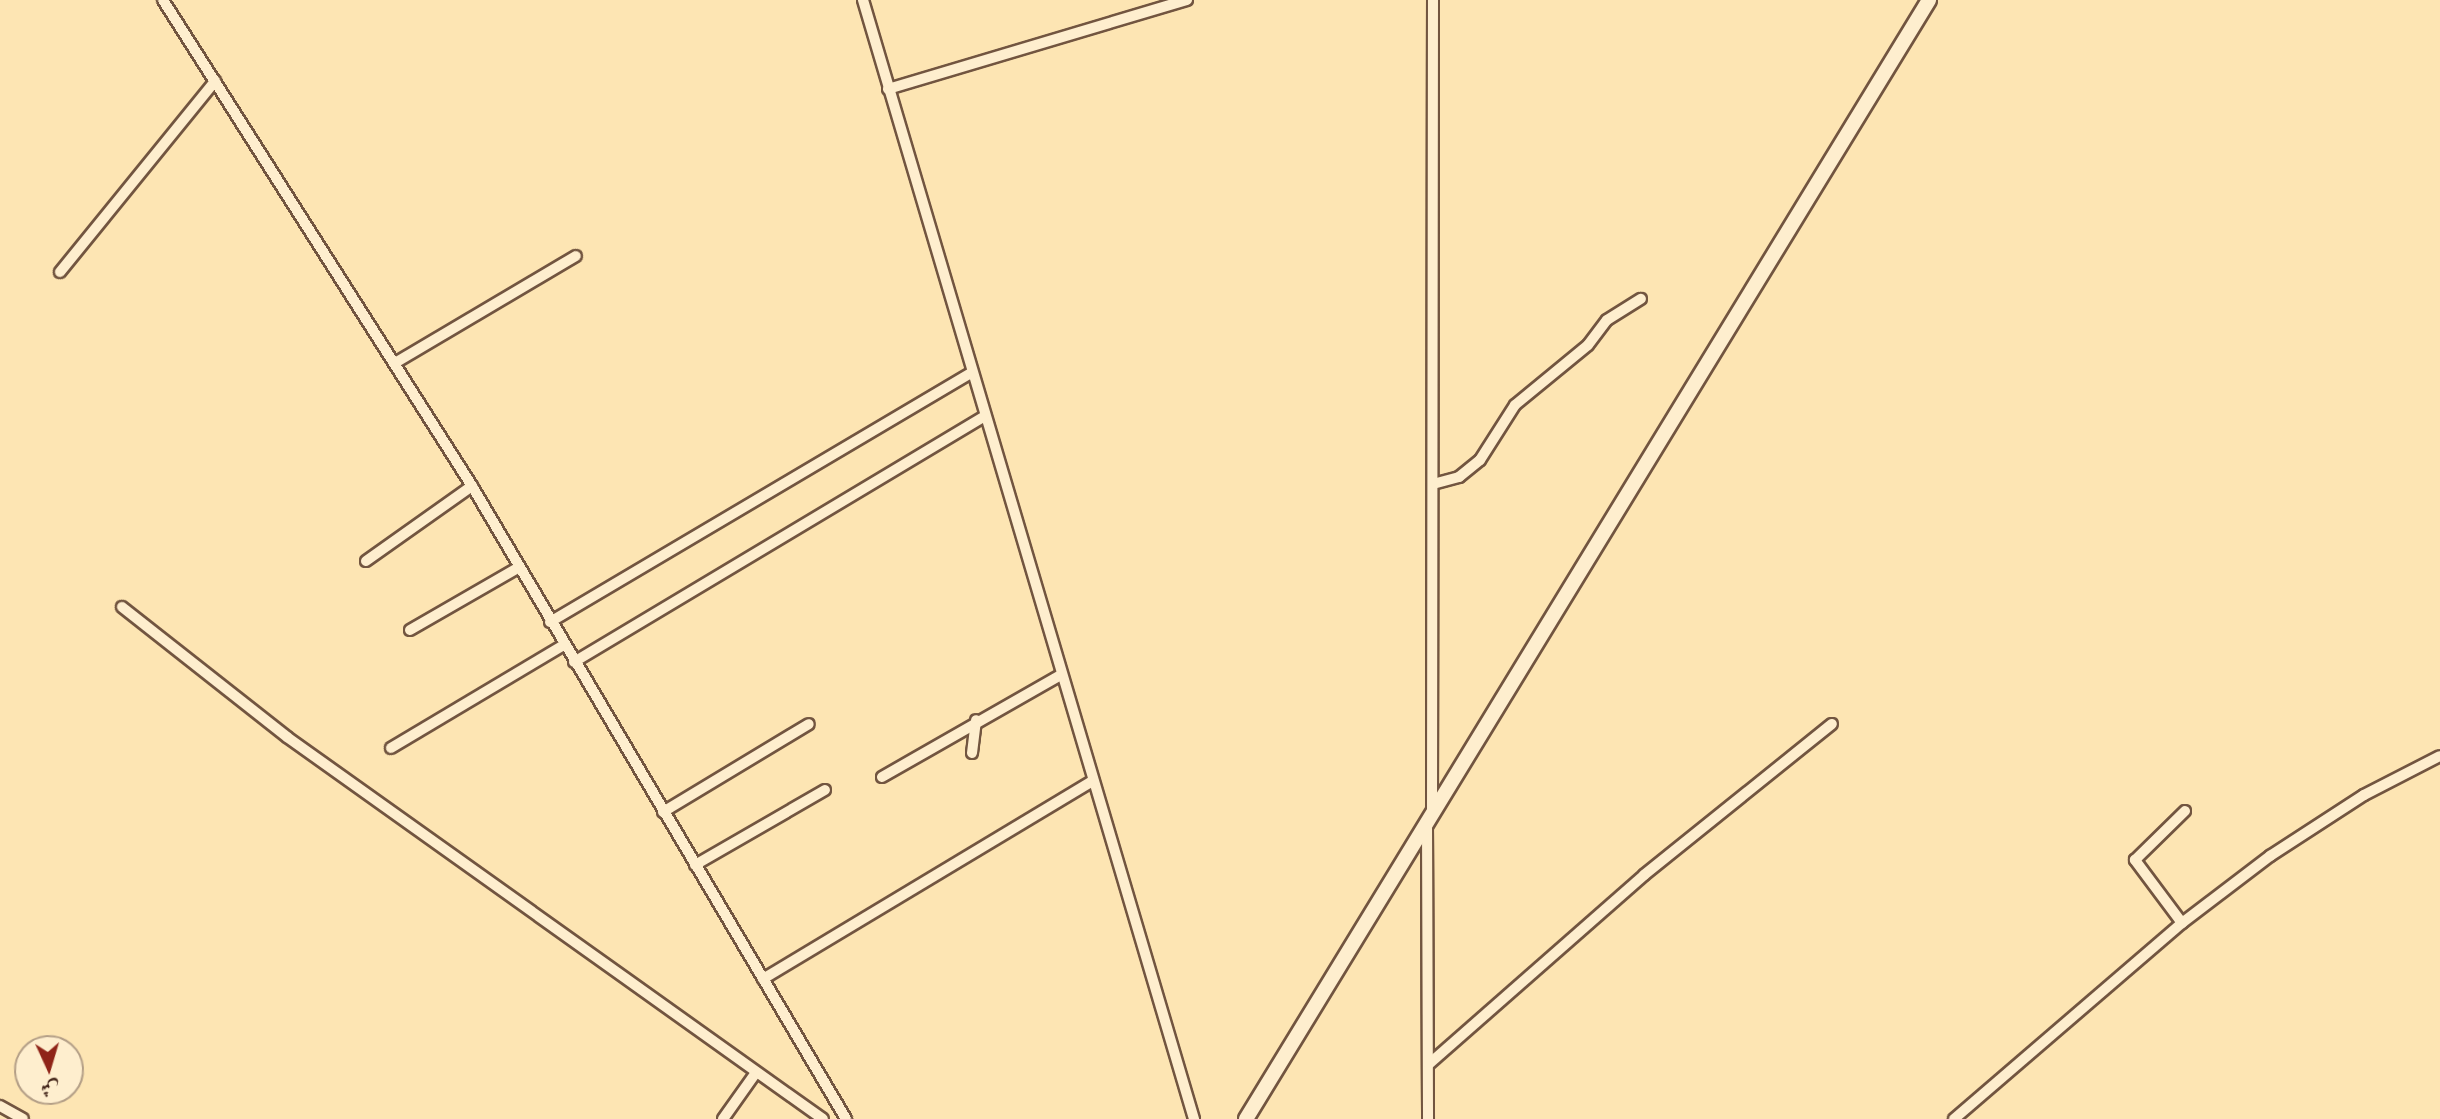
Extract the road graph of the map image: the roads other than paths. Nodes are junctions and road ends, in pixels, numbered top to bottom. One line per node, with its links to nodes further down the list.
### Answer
1 (163, 0): 6 (street)
2 (863, 0): 7 (street)
3 (1187, 0): 7 (street)
4 (1433, 0): 14 (street)
5 (1929, 0): 35 (main road)
6 (215, 81): 9 (street); 11 (street)
7 (888, 89): 12 (street)
8 (576, 256): 11 (street)
9 (60, 272)
10 (1641, 299): 14 (street)
11 (395, 363): 15 (street)
12 (972, 372): 13 (street); 19 (street)
13 (984, 417): 22 (street); 23 (street)
14 (1433, 484): 35 (street)
15 (472, 486): 16 (street); 17 (street)
16 (366, 561)
17 (518, 568): 19 (street); 20 (street)
18 (122, 607): 40 (street)
19 (550, 622): 21 (street)
20 (410, 630)
21 (564, 645): 22 (street); 27 (street)
22 (574, 662): 34 (street)
23 (1059, 676): 24 (street); 31 (street)
24 (976, 720): 28 (street); 30 (street)
25 (809, 724): 34 (street)
26 (1832, 724): 39 (street)
27 (391, 748)
28 (972, 753)
29 (2440, 756): 37 (street)
30 (882, 777)
31 (1093, 781): 38 (street); 46 (street)
32 (825, 790): 36 (street)
33 (2185, 811): 37 (street)
34 (663, 812): 36 (street)
35 (1430, 819): 39 (street); 47 (main road)
36 (695, 865): 38 (street)
37 (2182, 923): 49 (street)
38 (763, 979): 45 (street)
39 (1429, 1064): 48 (street)
40 (755, 1074): 43 (street); 44 (street)
41 (0, 1106): 42 (street)
42 (23, 1119)
43 (723, 1119)
44 (823, 1119)
45 (846, 1119)
46 (1194, 1119)
47 (1246, 1119)
48 (1428, 1119)
49 (1954, 1119)

